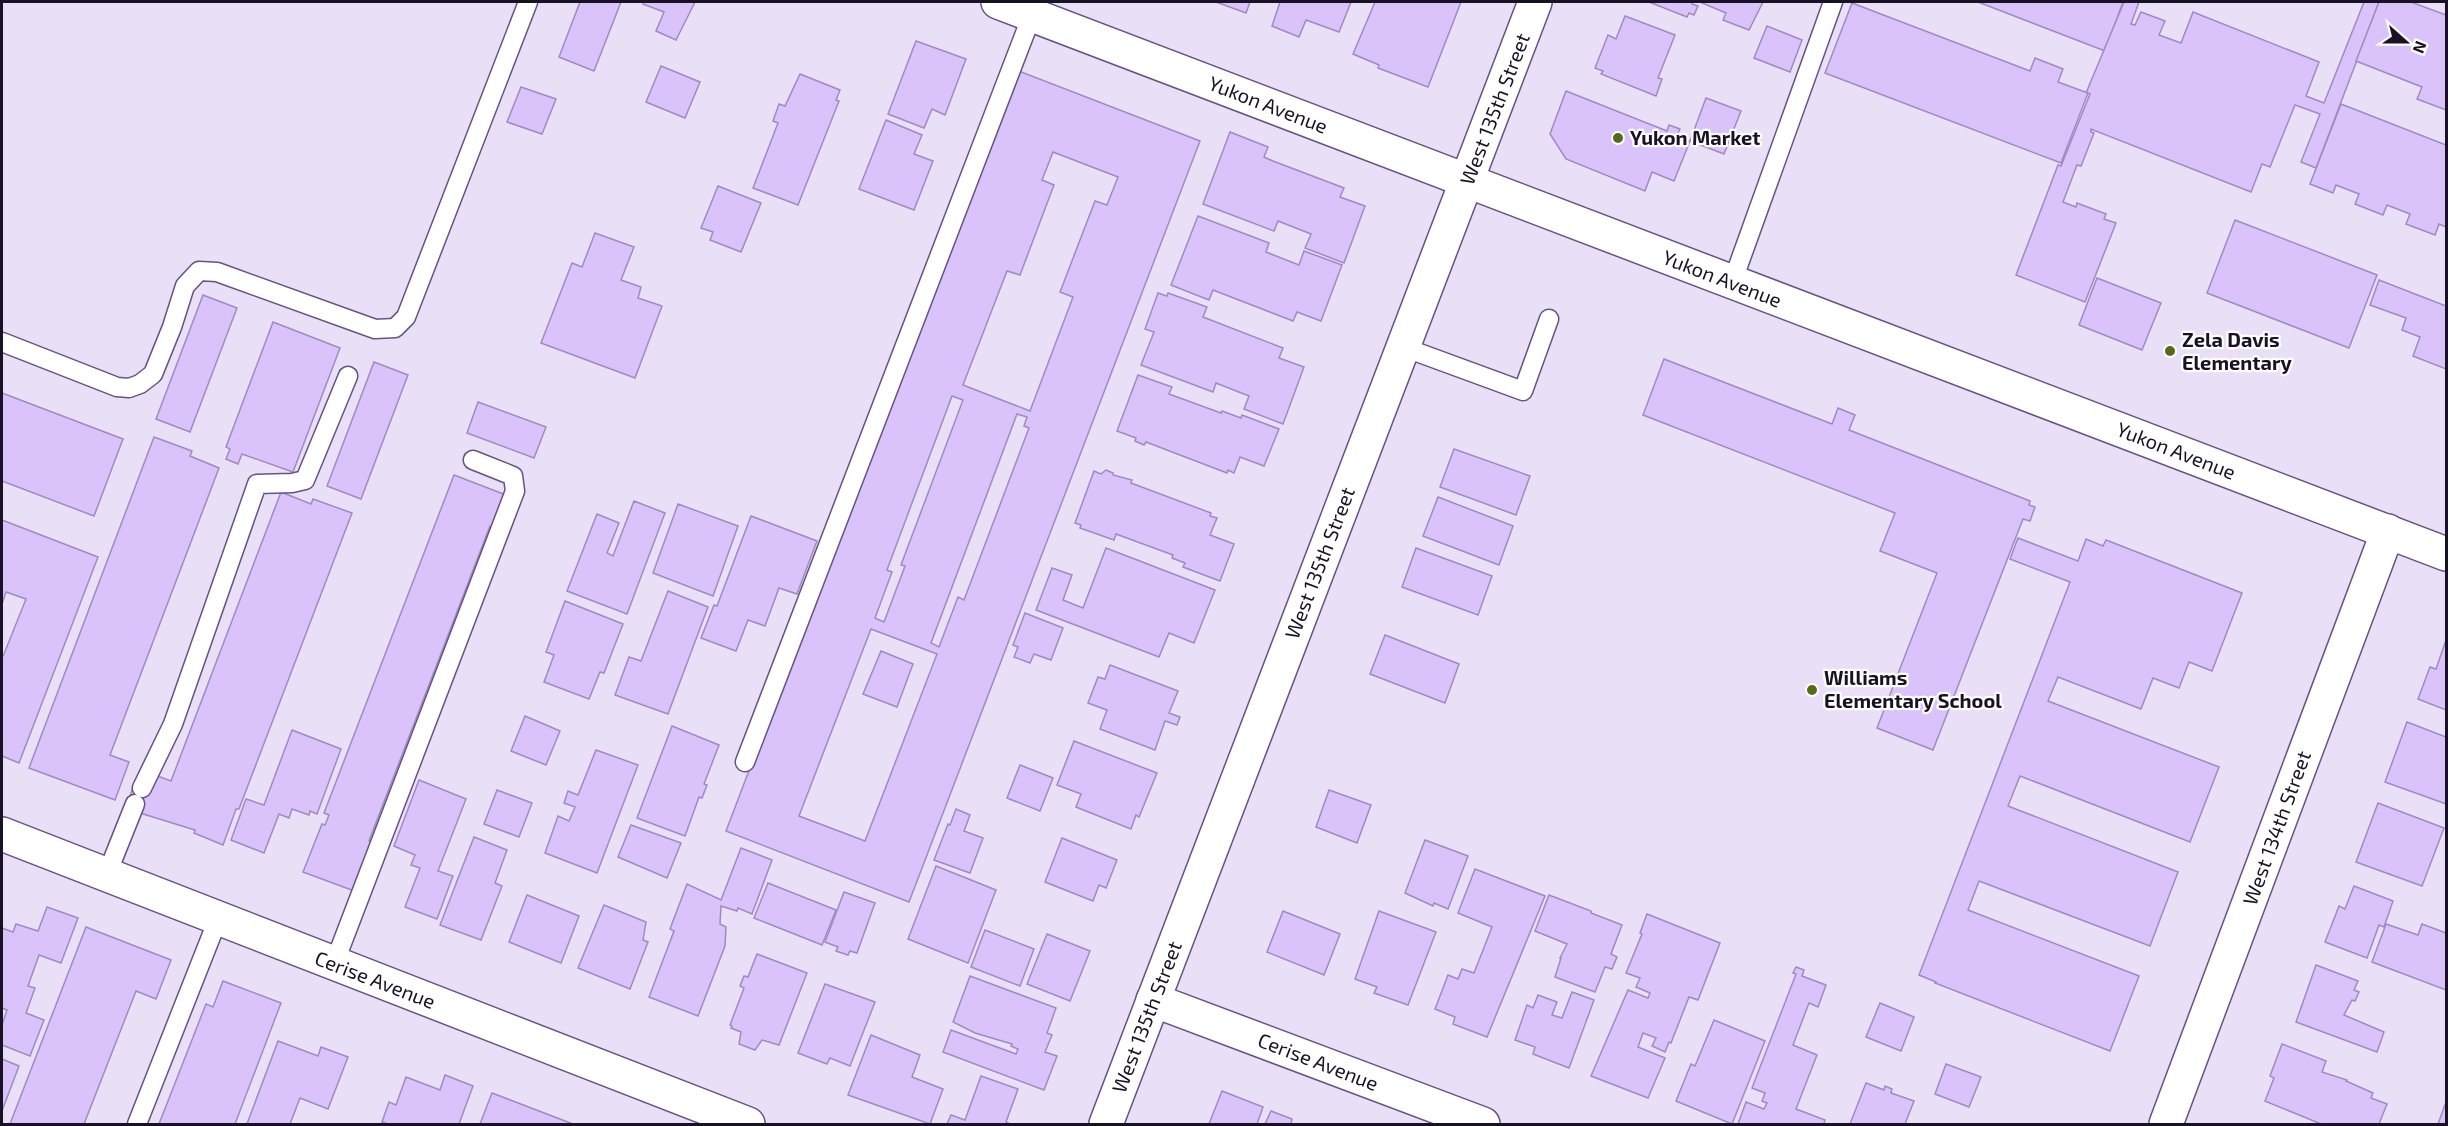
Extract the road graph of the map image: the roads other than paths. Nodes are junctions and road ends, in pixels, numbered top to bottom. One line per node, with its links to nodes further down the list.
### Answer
1 (528, 2): 9 (lane)
2 (998, 2): 5 (street, Yukon Avenue)
3 (1535, 2): 6 (street, West 135th Street)
4 (1833, 2): 7 (lane)
5 (1032, 15): 6 (street, Yukon Avenue); 15 (lane)
6 (1468, 182): 7 (street, Yukon Avenue); 10 (street, West 135th Street)
7 (1732, 283): 13 (street, Yukon Avenue)
8 (1549, 319): 10 (lane)
9 (2, 342)
10 (1403, 347): 20 (street, West 135th Street)
11 (348, 376): 17 (lane)
12 (473, 460): 19 (lane)
13 (2388, 531): 14 (street, Yukon Avenue); 25 (street, West 134th Street)
14 (2446, 554)
15 (745, 762)
16 (2, 834): 17 (street, Cerise Avenue)
17 (106, 874): 18 (street, Cerise Avenue)
18 (218, 919): 19 (street, Cerise Avenue); 21 (lane)
19 (334, 964): 22 (street, Cerise Avenue)
20 (1153, 1000): 23 (street, West 135th Street); 24 (street, Cerise Avenue)
21 (137, 1125)
22 (748, 1125)
23 (1106, 1125)
24 (1483, 1125)
25 (2166, 1125)

